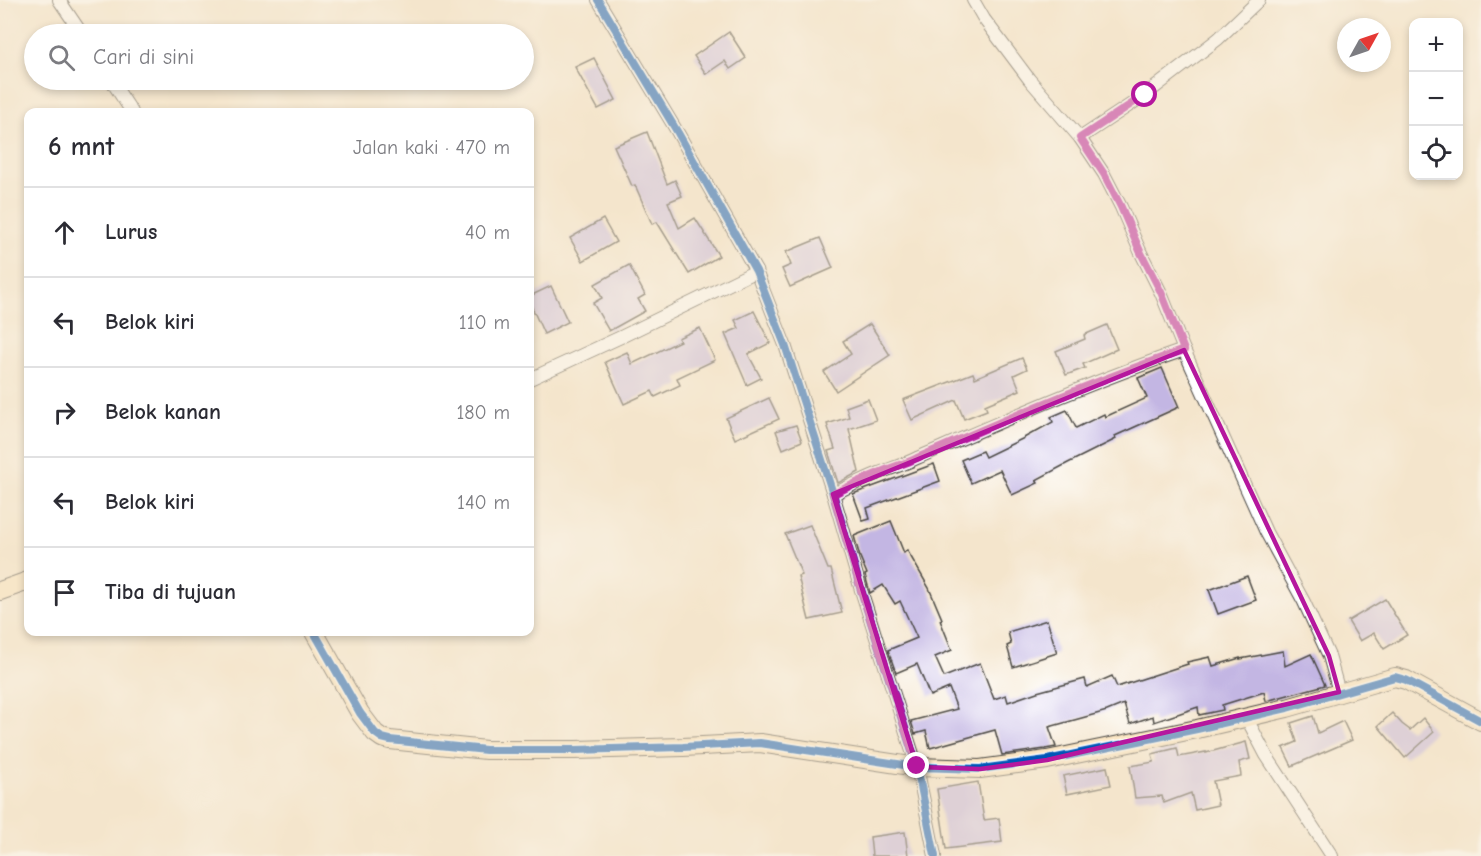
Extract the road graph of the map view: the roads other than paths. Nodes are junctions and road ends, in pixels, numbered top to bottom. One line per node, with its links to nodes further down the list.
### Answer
1 (59, 0): 5 (street)
2 (598, 0): 9 (street)
3 (973, 0): 8 (street)
4 (1259, 0): 8 (street)
5 (75, 24)
6 (118, 90): 7 (street)
7 (129, 108)
8 (1080, 138): 10 (street)
9 (756, 271): 11 (street); 12 (street)
10 (1184, 350): 12 (street); 16 (street)
11 (534, 377)
12 (833, 494): 19 (street)
13 (24, 582): 14 (street)
14 (0, 591)
15 (316, 636): 19 (street)
16 (1339, 692): 17 (street); 18 (street)
17 (1246, 717): 19 (street); 21 (street)
18 (1481, 721)
19 (917, 766): 20 (street)
20 (935, 856)
21 (1332, 856)

